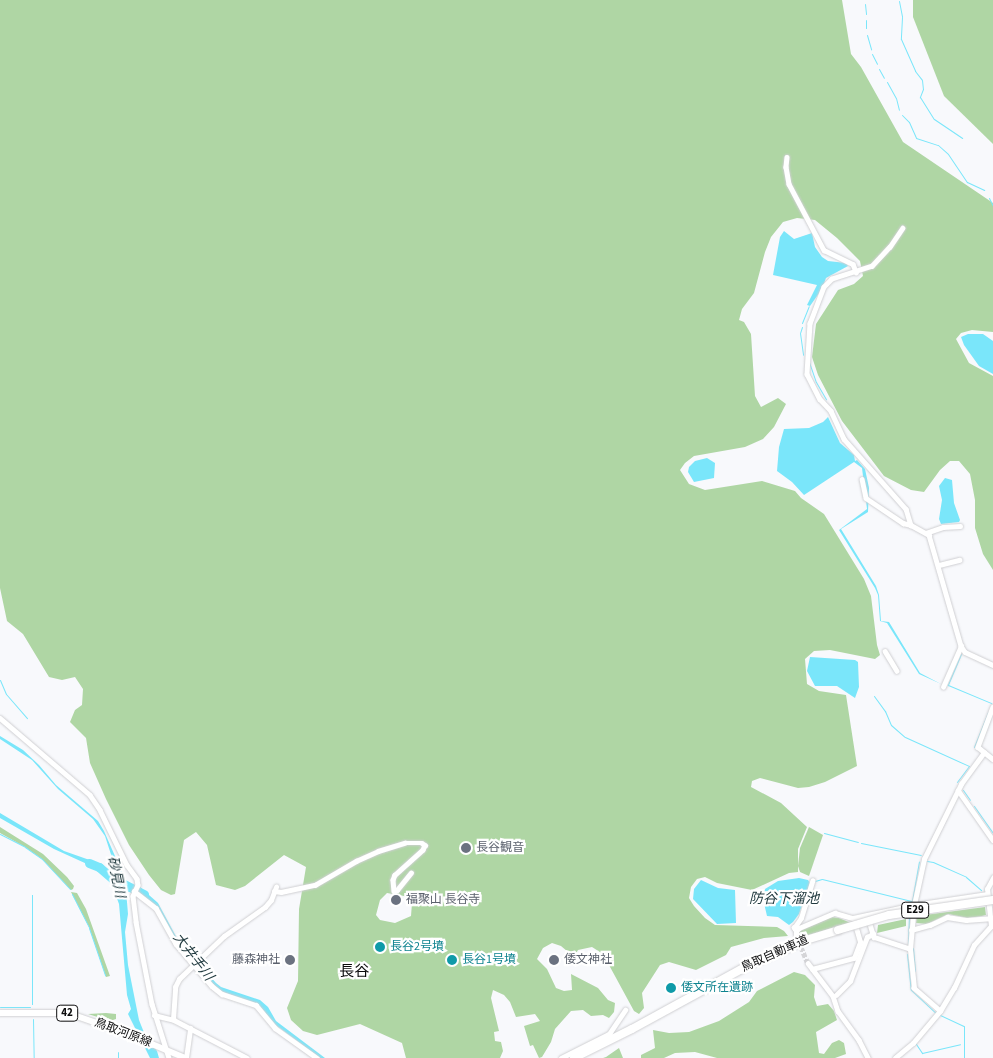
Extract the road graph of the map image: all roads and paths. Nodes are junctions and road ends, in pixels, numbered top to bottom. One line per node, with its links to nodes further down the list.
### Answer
1 (787, 157): 3 (street)
2 (903, 228): 3 (street)
3 (856, 272): 5 (street)
4 (862, 479): 5 (street)
5 (911, 525): 7 (street)
6 (960, 526): 7 (street)
7 (926, 533): 9 (street)
8 (958, 560): 9 (street)
9 (939, 565): 10 (street)
10 (961, 646): 12 (street); 14 (street)
11 (885, 651): 13 (street)
12 (993, 665)
13 (897, 671)
14 (943, 687)
15 (993, 707): 16 (street)
16 (992, 714): 18 (street)
17 (0, 718): 25 (street)
18 (984, 752): 19 (street); 20 (street)
19 (993, 759)
20 (958, 790): 21 (street); 27 (street)
21 (993, 840)
22 (411, 873): 36 (street)
23 (993, 878): 26 (street)
24 (812, 881): 29 (street)
25 (135, 890): 36 (street); 42 (street)
26 (991, 899): 27 (street); 30 (street); 32 (highway, 鳥取自動車道 / E29, bridge)
27 (914, 905): 28 (street); 31 (street)
28 (867, 915): 29 (street); 33 (street)
29 (853, 918): 37 (street)
30 (991, 918): 31 (street); 40 (street)
31 (911, 930): 34 (street)
32 (838, 931): 51 (highway, 鳥取自動車道 / E29); 52 (highway, 鳥取自動車道 / E29)
33 (873, 934): 34 (street); 38 (street)
34 (910, 950): 40 (street)
35 (808, 963): 37 (street)
36 (195, 965): 43 (street); 49 (street)
37 (812, 969): 53 (street)
38 (836, 995)
39 (625, 1010): 50 (street)
40 (940, 1012): 54 (street)
41 (0, 1013): 45 (main road, 鳥取河原線 / 42)
42 (154, 1015): 43 (street); 45 (street)
43 (173, 1019): 44 (street)
44 (190, 1028): 47 (street); 48 (street)
45 (166, 1050): 46 (street); 47 (main road, 鳥取河原線 / 42)
46 (169, 1058)
47 (185, 1058)
48 (247, 1058)
49 (317, 1058)
50 (561, 1058)
51 (574, 1058)
52 (583, 1058)
53 (868, 1058)
54 (895, 1058)

